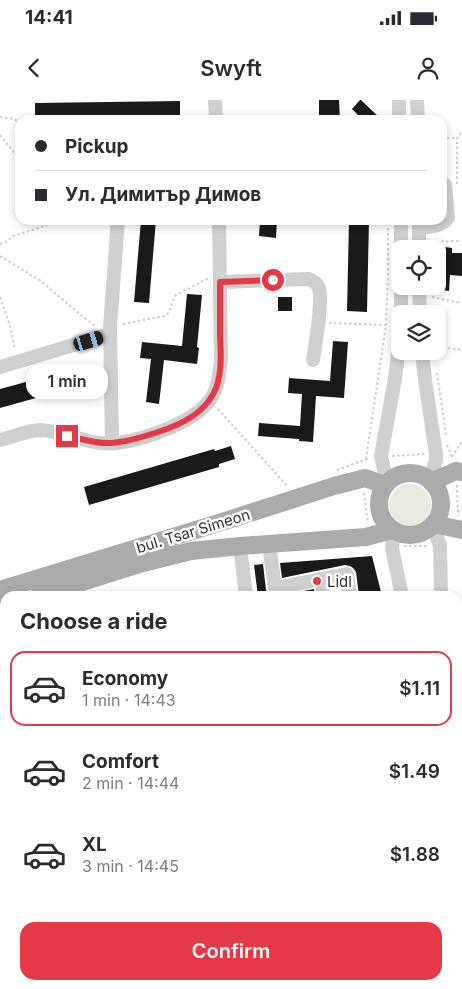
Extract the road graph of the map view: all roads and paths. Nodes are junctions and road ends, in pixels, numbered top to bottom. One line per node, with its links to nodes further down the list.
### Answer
1 (215, 100): 4 (street)
2 (399, 100): 5 (street)
3 (418, 100): 6 (street)
4 (216, 115)
5 (399, 115)
6 (418, 115)
7 (0, 117): 8 (path)
8 (15, 120)
9 (462, 131): 12 (path)
10 (0, 135): 13 (path)
11 (447, 138): 12 (path)
12 (457, 138): 14 (path)
13 (15, 154)
14 (451, 186): 15 (street)
15 (447, 219)
16 (47, 225): 26 (path)
17 (118, 225): 34 (street)
18 (219, 225): 28 (street)
19 (388, 225): 33 (path)
20 (400, 225): 22 (street)
21 (419, 225): 23 (street)
22 (401, 240)
23 (424, 240)
24 (462, 241): 25 (path)
25 (446, 243)
26 (0, 244)
27 (0, 256): 34 (path)
28 (220, 278): 32 (street); 34 (path); 43 (street)
29 (0, 297): 40 (path)
30 (432, 297): 31 (path)
31 (462, 302)
32 (319, 323): 33 (path); 37 (street)
33 (386, 324): 51 (path)
34 (109, 332): 40 (street); 47 (street)
35 (446, 349): 36 (path)
36 (462, 350)
37 (313, 360)
38 (397, 360): 54 (street)
39 (423, 360): 53 (street)
40 (18, 362): 41 (street)
41 (0, 367)
42 (436, 369): 44 (path)
43 (210, 400): 47 (street); 55 (path)
44 (446, 437)
45 (0, 440): 47 (street)
46 (462, 441): 48 (path)
47 (112, 443)
48 (447, 444)
49 (430, 454): 50 (path)
50 (395, 456)
51 (366, 459)
52 (460, 477): 53 (main road); 57 (path)
53 (431, 481): 54 (main road); 59 (main road)
54 (386, 484): 60 (main road); 66 (main road, bul. Tsar Simeon)
55 (288, 487)
56 (364, 493): 58 (path)
57 (460, 524): 59 (main road)
58 (369, 525)
59 (433, 525): 60 (main road); 72 (street)
60 (393, 530): 61 (main road, bul. Tsar Simeon); 71 (street)
61 (269, 544): 63 (main road, bul. Tsar Simeon); 65 (street)
62 (432, 545): 64 (path)
63 (240, 546): 67 (main road, bul. Tsar Simeon); 68 (street)
64 (402, 547)
65 (320, 579): 69 (street); 70 (street)
66 (0, 590)
67 (54, 591)
68 (245, 591)
69 (323, 591)
70 (349, 591)
71 (401, 591)
72 (441, 591)

